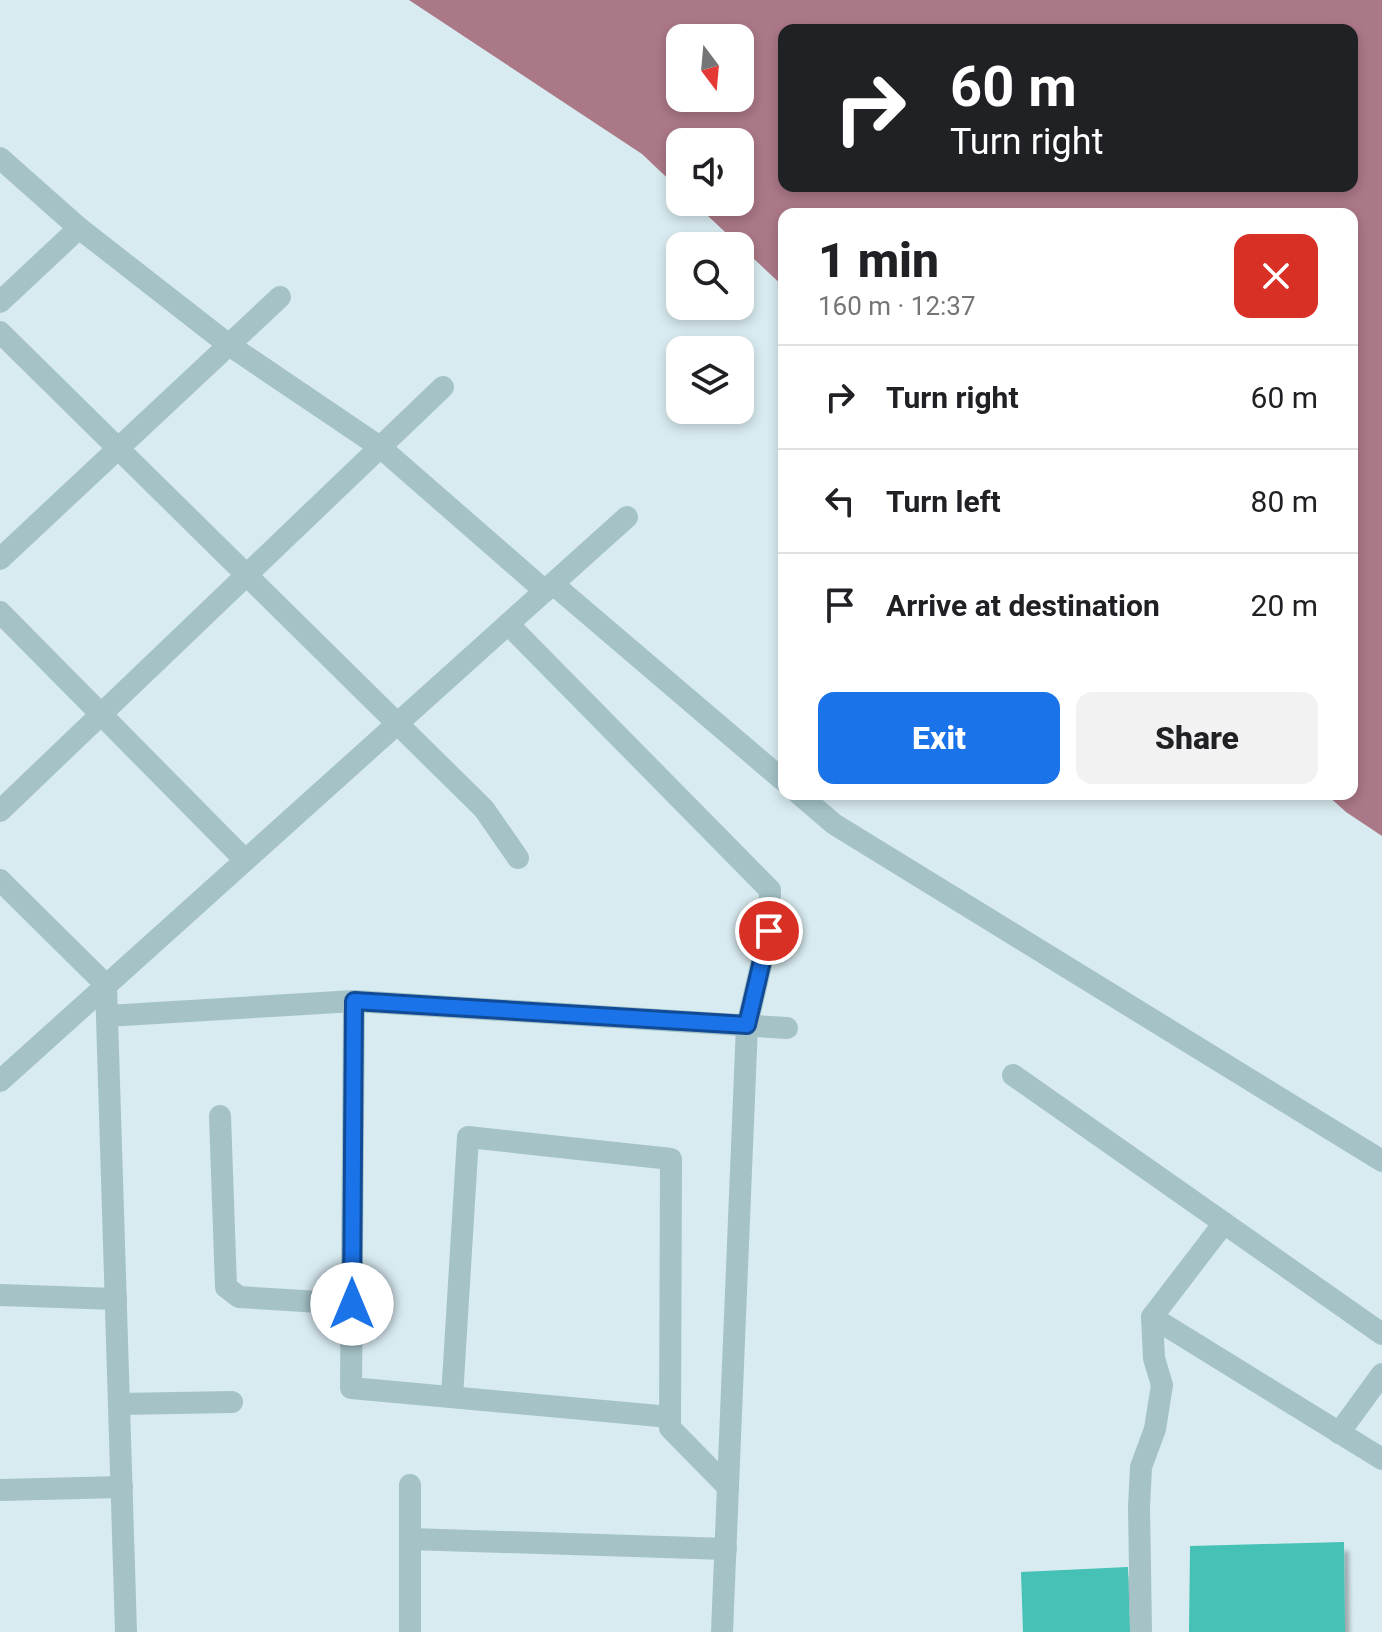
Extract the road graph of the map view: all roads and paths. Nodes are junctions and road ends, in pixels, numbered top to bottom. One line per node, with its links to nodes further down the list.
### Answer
1 (0, 158): 2 (street)
2 (79, 228): 4 (street); 6 (street)
3 (280, 297): 6 (street)
4 (0, 302)
5 (0, 332): 9 (street)
6 (229, 345): 8 (street); 9 (street)
7 (443, 387): 8 (street)
8 (380, 447): 12 (street); 13 (street)
9 (118, 448): 11 (street); 12 (street)
10 (627, 517): 13 (street)
11 (0, 559)
12 (246, 574): 16 (street); 17 (street)
13 (549, 587): 15 (street); 18 (street)
14 (0, 612): 16 (street)
15 (508, 624): 17 (street); 27 (street)
16 (101, 714): 20 (street); 22 (street)
17 (398, 724): 21 (street); 22 (street)
18 (778, 776)
19 (806, 800): 32 (street)
20 (0, 811)
21 (518, 858)
22 (245, 860): 24 (street)
23 (0, 880): 24 (street)
24 (106, 985): 26 (street); 30 (street)
25 (354, 1001): 26 (street); 27 (street); 36 (street)
26 (107, 1016): 35 (street)
27 (747, 1025): 28 (street); 48 (street)
28 (787, 1028)
29 (1013, 1075): 33 (street)
30 (0, 1081)
31 (220, 1116): 36 (street)
32 (1382, 1161)
33 (1224, 1223): 37 (street); 38 (street)
34 (0, 1295): 35 (street)
35 (116, 1299): 42 (street)
36 (352, 1304): 40 (street)
37 (1152, 1317): 44 (street); 55 (street)
38 (1382, 1334)
39 (1382, 1374): 44 (street)
40 (452, 1397): 43 (street); 43 (street)
41 (232, 1402): 42 (street)
42 (119, 1404): 47 (street)
43 (670, 1417): 48 (street)
44 (1339, 1433): 45 (street)
45 (1382, 1459)
46 (410, 1485): 50 (street)
47 (122, 1487): 49 (street); 52 (street)
48 (728, 1487): 51 (street)
49 (0, 1490)
50 (410, 1539): 51 (street); 53 (street)
51 (726, 1549): 54 (street)
52 (126, 1632)
53 (410, 1632)
54 (722, 1632)
55 (1141, 1632)

